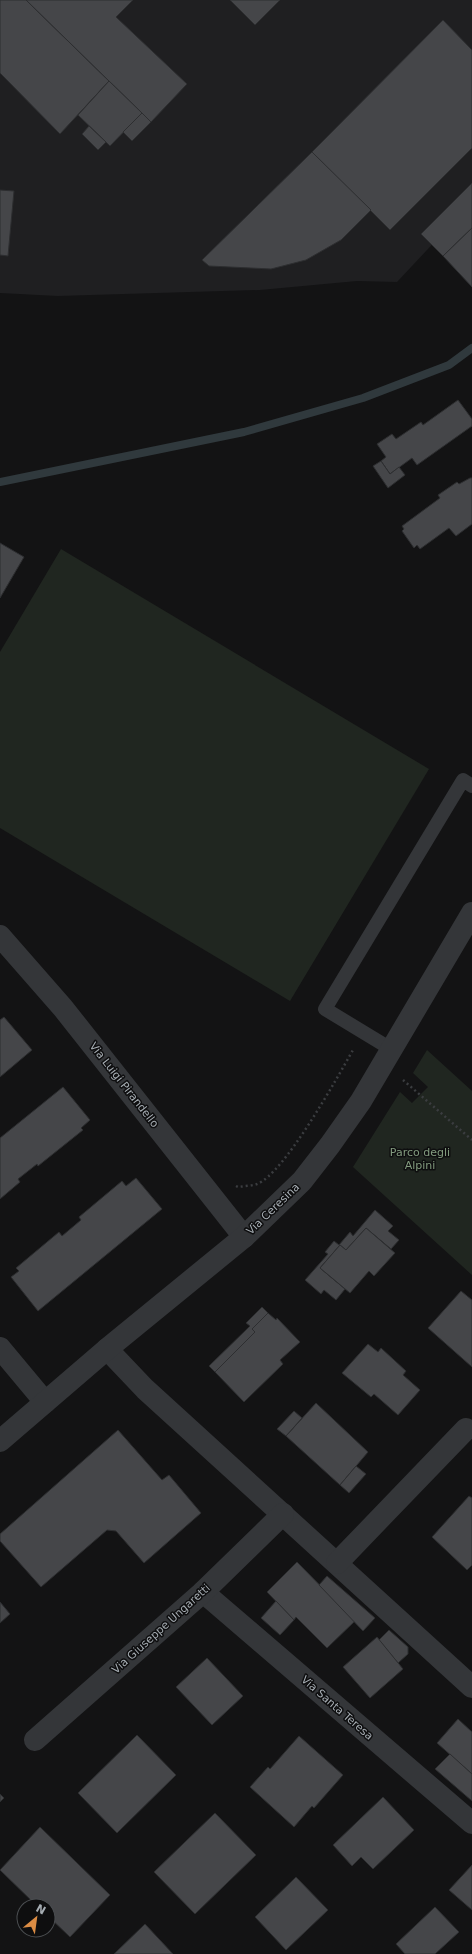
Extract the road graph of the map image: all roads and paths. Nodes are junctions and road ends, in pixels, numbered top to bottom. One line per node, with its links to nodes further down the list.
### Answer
1 (472, 786): 4 (lane)
2 (472, 913): 5 (street, Via Ceresina)
3 (0, 936): 8 (street, Via Luigi Pirandello)
4 (363, 1032): 5 (lane); 7 (path)
5 (387, 1056): 6 (path); 8 (street, Via Ceresina)
6 (472, 1140)
7 (232, 1183)
8 (244, 1237): 10 (street, Via Ceresina)
9 (0, 1348): 11 (street)
10 (107, 1349): 11 (street, Via Ceresina); 14 (street)
11 (45, 1402): 13 (street, Via Ceresina)
12 (466, 1429): 15 (street)
13 (0, 1441)
14 (283, 1514): 15 (street); 16 (street, Via Giuseppe Ungaretti)
15 (337, 1563): 17 (street)
16 (203, 1592): 18 (street, Via Giuseppe Ungaretti); 19 (street, Via Santa Teresa)
17 (472, 1687)
18 (35, 1740)
19 (472, 1823)

